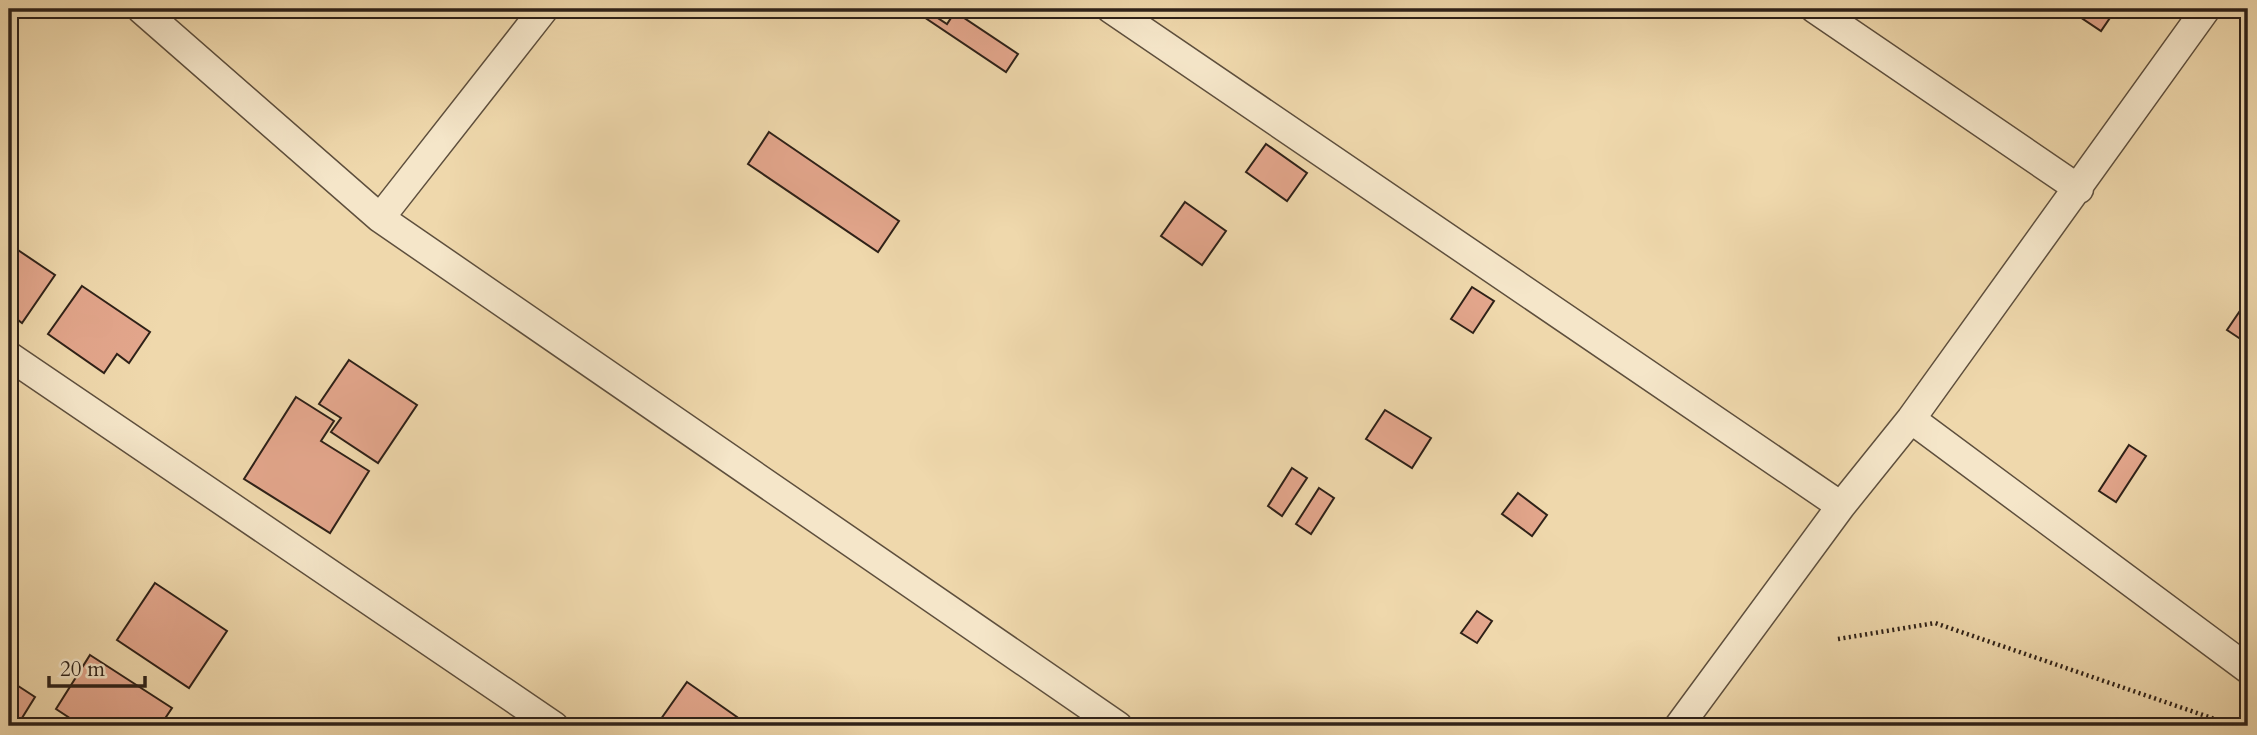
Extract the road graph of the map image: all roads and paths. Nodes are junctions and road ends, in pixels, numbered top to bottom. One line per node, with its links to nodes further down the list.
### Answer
1 (141, 9): 7 (street)
2 (544, 9): 7 (street)
3 (1111, 9): 10 (street)
4 (1815, 9): 6 (street)
5 (2206, 9): 6 (street)
6 (2079, 189): 9 (street)
7 (380, 218): 14 (street)
8 (9, 356): 13 (street)
9 (1911, 419): 10 (street); 12 (street)
10 (1842, 506): 15 (street)
11 (1838, 639): 16 (path)
12 (2248, 669)
13 (554, 726)
14 (1118, 726)
15 (1679, 726)
16 (2235, 726)

